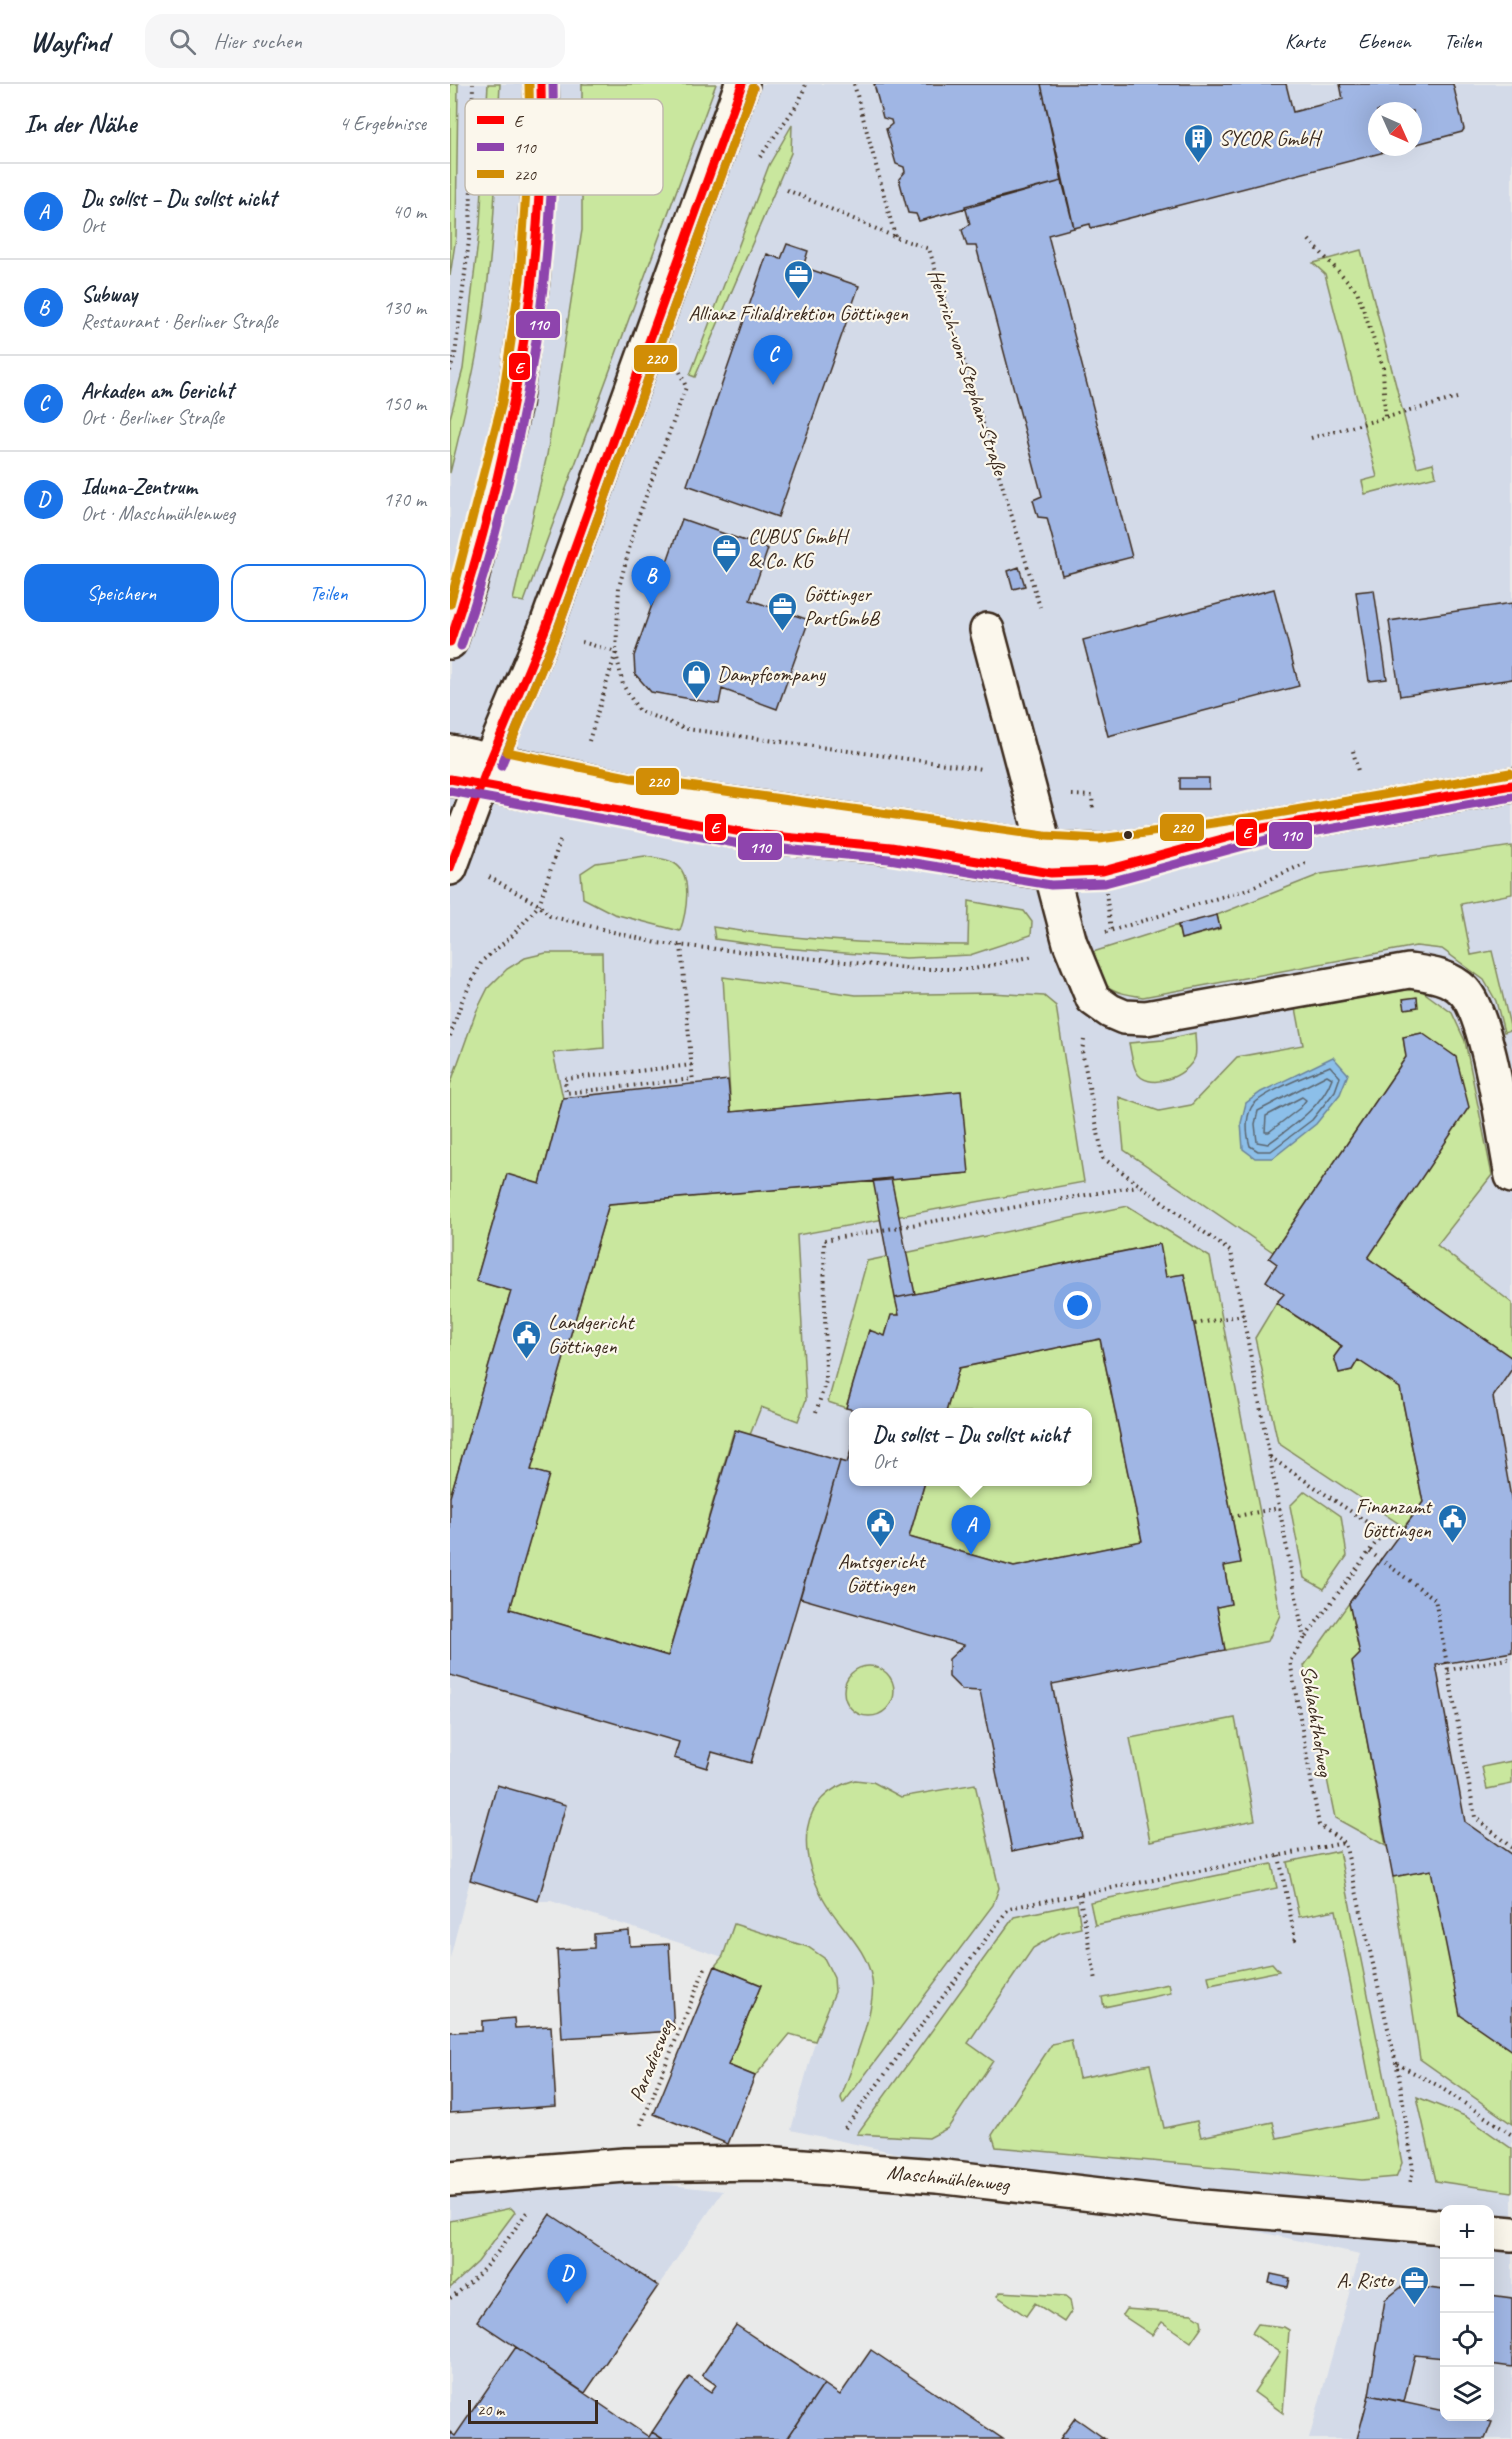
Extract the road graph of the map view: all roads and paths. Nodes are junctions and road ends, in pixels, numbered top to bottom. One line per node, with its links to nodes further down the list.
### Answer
1 (473, 84): 6 (path)
2 (541, 84): 7 (street)
3 (742, 84): 23 (street)
4 (806, 84): 8 (path)
5 (854, 84): 12 (path)
6 (473, 99)
7 (541, 99)
8 (799, 102)
9 (787, 190): 12 (path, Heinrich-von-Stephan-Straße)
10 (471, 195): 14 (path)
11 (538, 195): 21 (street)
12 (895, 237): 19 (path, Heinrich-von-Stephan-Straße)
13 (1309, 240): 17 (path)
14 (450, 371)
15 (686, 387): 25 (path)
16 (1457, 398): 17 (path)
17 (1385, 417): 18 (path)
18 (1311, 438)
19 (1040, 608)
20 (987, 630): 25 (street)
21 (450, 642)
22 (450, 752): 23 (street)
23 (474, 775): 27 (street); 28 (street)
24 (1512, 785): 27 (street)
25 (1029, 791): 27 (street)
26 (1316, 859): 30 (path)
27 (1048, 860): 30 (street)
28 (452, 862): 29 (path)
29 (539, 905): 31 (path); 33 (path)
30 (1070, 943): 31 (path); 32 (street)
31 (681, 945): 34 (path)
32 (1093, 999): 35 (street); 36 (path, Schlachthofweg)
33 (450, 1036)
34 (692, 1065): 34 (path)
35 (1512, 1176)
36 (1139, 1186): 37 (path, Schlachthofweg); 39 (path)
37 (1243, 1315): 38 (path); 40 (path, Schlachthofweg)
38 (1195, 1324)
39 (816, 1412)
40 (1270, 1456): 41 (path, Schlachthofweg); 43 (path)
41 (1279, 1508): 42 (path); 44 (path, Schlachthofweg)
42 (1232, 1517)
43 (1370, 1552): 44 (path); 46 (path)
44 (1304, 1639): 47 (path, Schlachthofweg)
45 (1512, 1658): 46 (path)
46 (1448, 1670): 48 (path)
47 (1345, 1843): 49 (path); 54 (path)
48 (1512, 1848)
49 (1279, 1856): 50 (path); 51 (path)
50 (1079, 1894): 53 (path); 57 (path)
51 (1291, 1940)
52 (705, 1968): 56 (path, Paradiesweg)
53 (1096, 1980)
54 (1396, 2064): 55 (path); 60 (path)
55 (1512, 2135)
56 (625, 2164): 57 (street, Maschmühlenweg); 58 (street, Maschmühlenweg)
57 (832, 2168): 60 (street, Maschmühlenweg)
58 (538, 2171): 59 (street, Maschmühlenweg); 64 (path)
59 (450, 2180)
60 (1402, 2223): 61 (street, Maschmühlenweg)
61 (1440, 2228)
62 (1494, 2232): 63 (street)
63 (1512, 2234)
64 (450, 2298)

